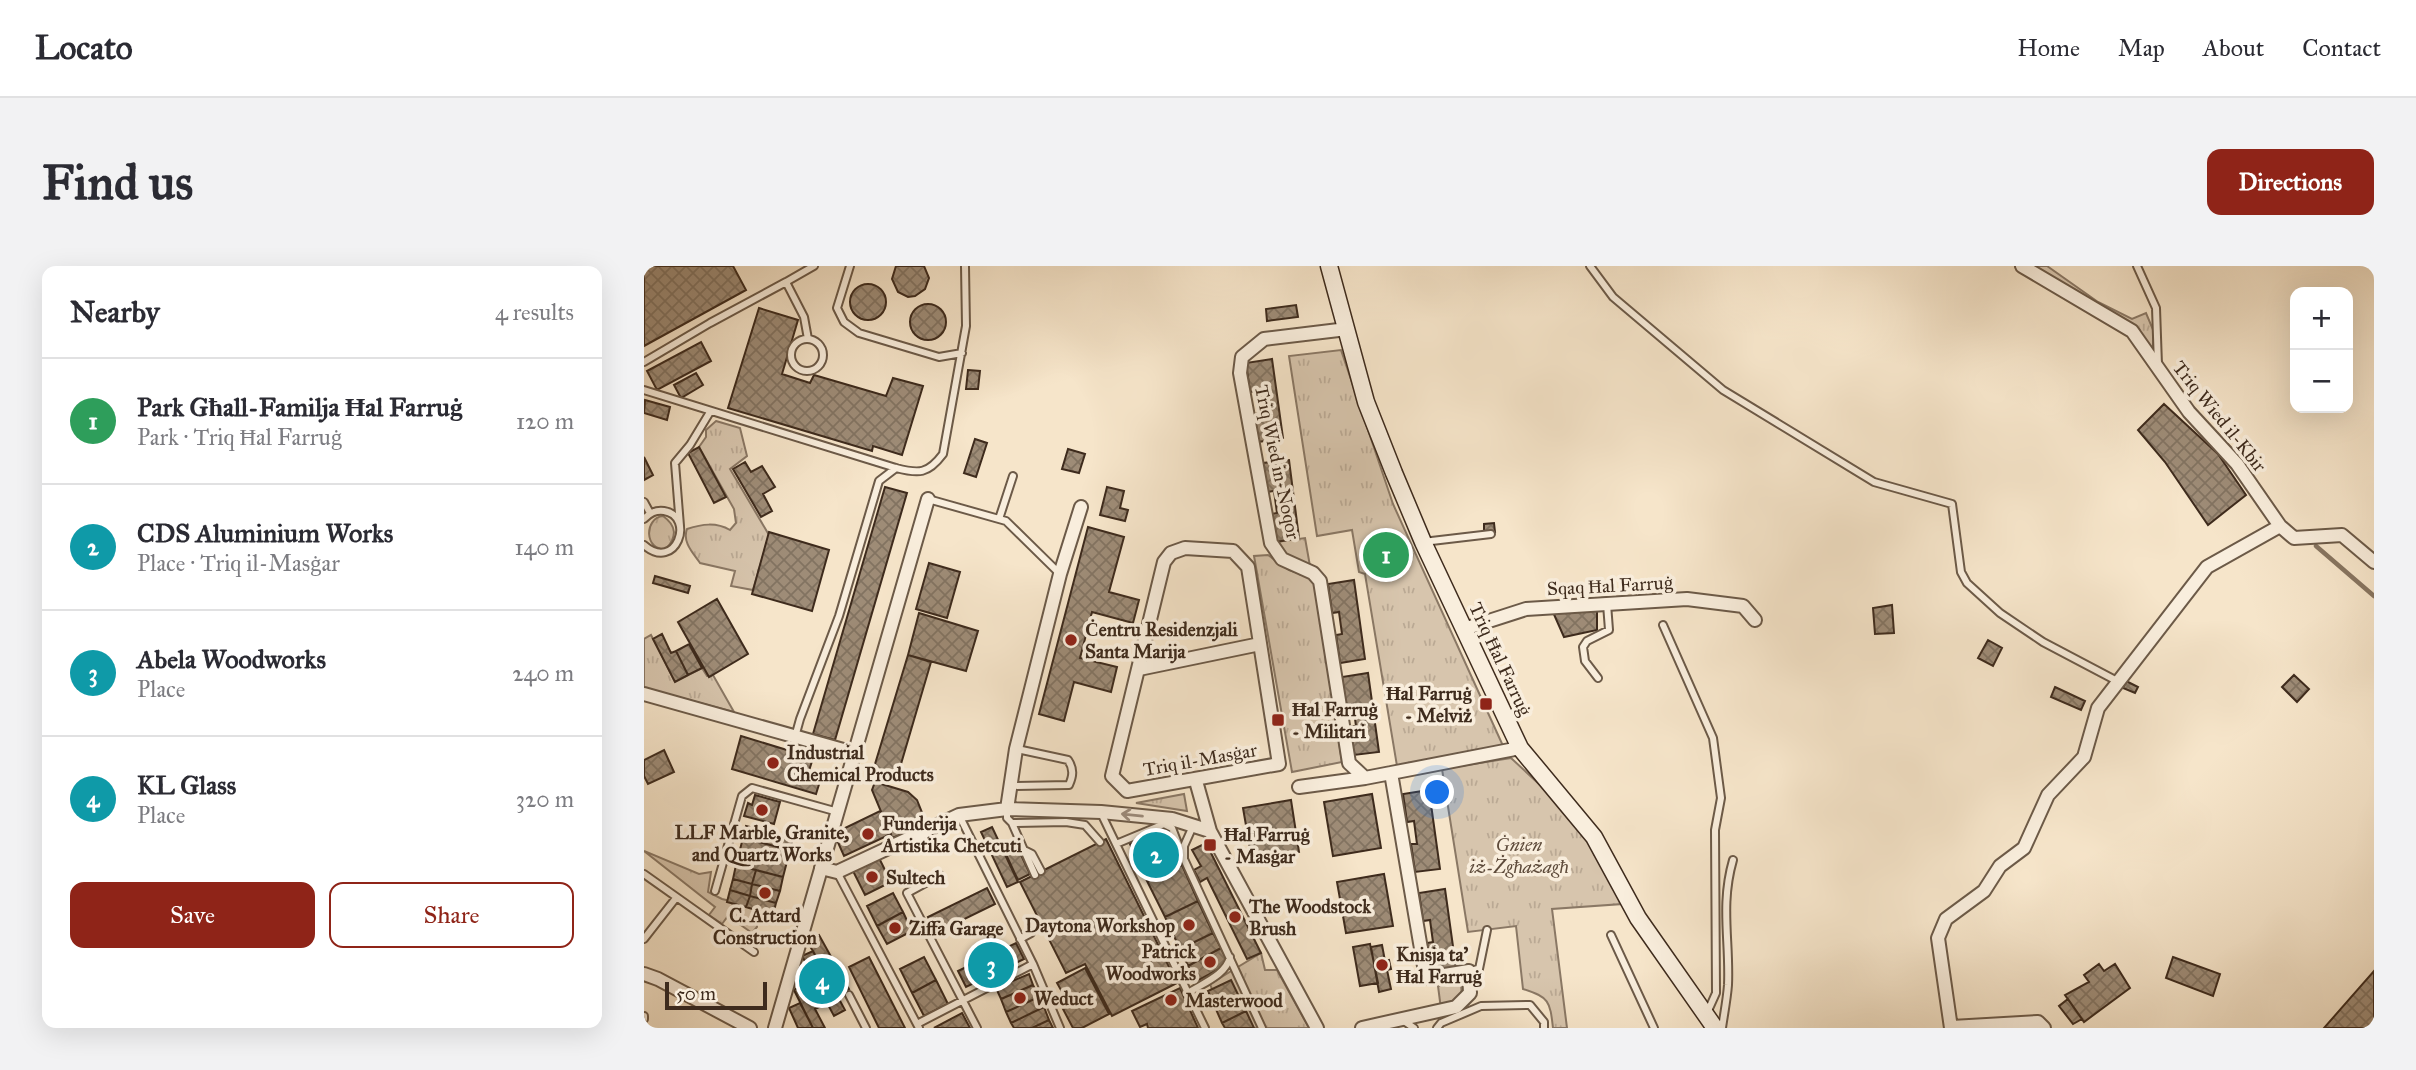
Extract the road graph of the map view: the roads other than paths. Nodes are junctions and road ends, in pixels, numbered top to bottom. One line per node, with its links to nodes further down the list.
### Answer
1 (814, 266): 8 (lane)
2 (850, 266): 11 (lane)
3 (965, 266): 11 (lane)
4 (1329, 266): 9 (main road, Triq Ħal Farruġ)
5 (1590, 266): 38 (lane)
6 (2022, 266): 13 (street, Triq Wied il-Kbir)
7 (2137, 266): 13 (lane)
8 (786, 282): 10 (lane); 12 (lane)
9 (1347, 329): 27 (main road, Triq Ħal Farruġ); 45 (street, Triq Wied in-Noqor)
10 (808, 339): 10 (lane)
11 (962, 354): 16 (lane)
12 (644, 362)
13 (2159, 370): 25 (street, Triq Wied il-Kbir)
14 (644, 390): 15 (lane)
15 (710, 412): 16 (lane); 24 (lane)
16 (895, 468): 40 (lane)
17 (1013, 476): 23 (lane)
18 (928, 499): 23 (lane); 43 (street)
19 (644, 502): 21 (lane)
20 (1081, 507): 30 (street)
21 (650, 513): 22 (lane); 24 (lane)
22 (644, 519)
23 (999, 519): 30 (lane)
24 (680, 526): 28 (lane)
25 (2280, 526): 29 (street, Triq Wied il-Kbir); 38 (street)
26 (1490, 534): 27 (lane)
27 (1423, 542): 34 (main road, Triq Ħal Farruġ)
28 (644, 545)
29 (2374, 562)
30 (1060, 574): 42 (street)
31 (1607, 604): 32 (street, Sqaq Ħal Farruġ); 34 (street, Sqaq Ħal Farruġ); 37 (lane)
32 (1755, 620)
33 (1663, 625): 80 (lane)
34 (1464, 629): 41 (main road, Triq Ħal Farruġ)
35 (1260, 645): 36 (street); 36 (street); 46 (street, Triq il-Masġar)
36 (1139, 669): 46 (street, Triq il-Masġar)
37 (1598, 678)
38 (2117, 681): 97 (street)
39 (644, 694): 40 (street)
40 (795, 737): 43 (street)
41 (1520, 748): 44 (street); 80 (main road, Triq Ħal Farruġ)
42 (1016, 749): 47 (street); 47 (lane)
43 (854, 754): 50 (street)
44 (1391, 773): 45 (street); 75 (street)
45 (1365, 778): 48 (street)
46 (1196, 780): 55 (street)
47 (1010, 786): 49 (street)
48 (1299, 787)
49 (1007, 809): 51 (street); 52 (street); 53 (lane)
50 (838, 812): 60 (street); 65 (lane)
51 (1101, 812): 54 (street, one-way to 51); 57 (lane)
52 (960, 815): 61 (street); 71 (lane)
53 (1012, 823): 56 (lane); 62 (lane)
54 (1194, 826): 55 (street); 58 (lane)
55 (1210, 831): 90 (street)
56 (1100, 842)
57 (1116, 844): 58 (lane); 77 (lane)
58 (1184, 859): 73 (lane)
59 (1733, 860): 96 (lane)
60 (821, 868): 61 (street); 84 (street)
61 (837, 872): 82 (lane)
62 (1038, 873)
63 (644, 874): 66 (lane)
64 (940, 875): 79 (lane)
65 (715, 891)
66 (676, 898): 70 (lane); 72 (lane)
67 (1488, 930): 75 (lane)
68 (1031, 933): 71 (lane)
69 (1611, 935): 95 (lane)
70 (644, 939)
71 (1020, 939): 74 (lane)
72 (754, 953)
73 (1230, 957): 77 (lane); 89 (lane)
74 (1033, 964): 79 (lane); 87 (lane)
75 (1469, 971): 81 (street)
76 (644, 974): 83 (street)
77 (1188, 993): 88 (lane)
78 (849, 995): 85 (lane)
79 (963, 1000): 82 (lane); 86 (lane)
80 (1711, 1021)
81 (1400, 1023): 91 (street); 92 (lane)
82 (918, 1026)
83 (750, 1028)
84 (775, 1028)
85 (866, 1028)
86 (977, 1028)
87 (1060, 1028)
88 (1205, 1028)
89 (1262, 1028)
90 (1317, 1028)
91 (1362, 1028)
92 (1414, 1028)
93 (1437, 1028): 94 (lane)
94 (1544, 1028)
95 (1654, 1028)
96 (1722, 1028)
97 (1951, 1028): 98 (street)
98 (2044, 1028)

